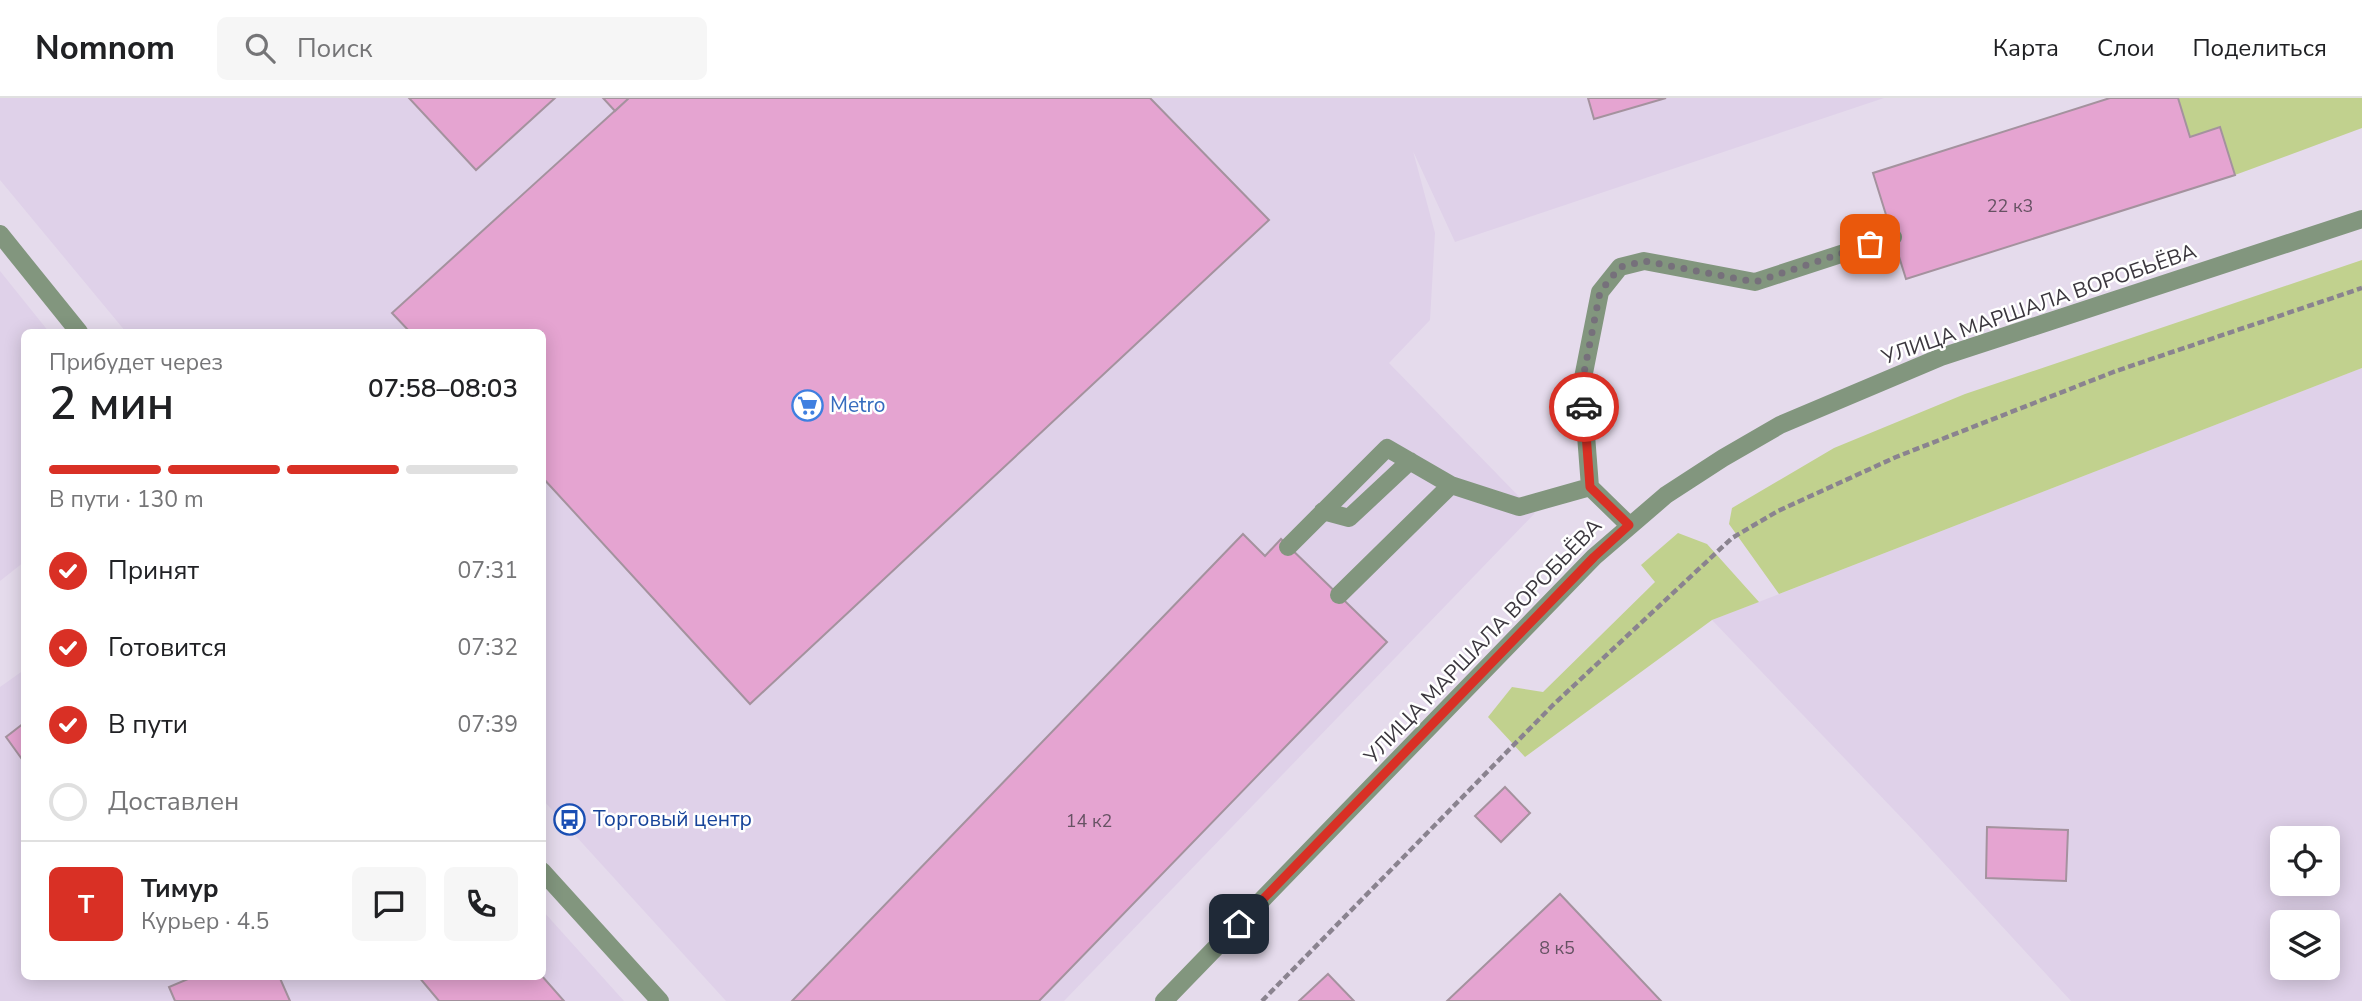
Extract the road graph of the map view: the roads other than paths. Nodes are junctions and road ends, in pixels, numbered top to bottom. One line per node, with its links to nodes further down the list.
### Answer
1 (2362, 219): 9 (street, УЛИЦА МАРШАЛА ВОРОБЬЁВА)
2 (0, 234): 4 (street)
3 (1893, 237): 7 (street)
4 (77, 329)
5 (1410, 461): 6 (street); 8 (street); 8 (street)
6 (1451, 485): 7 (street); 11 (street)
7 (1590, 487): 9 (street)
8 (1323, 511): 10 (street)
9 (1629, 525): 14 (street, УЛИЦА МАРШАЛА ВОРОБЬЁВА)
10 (1288, 547)
11 (1339, 595)
12 (546, 875): 13 (street)
13 (660, 1001)
14 (1164, 1001)

